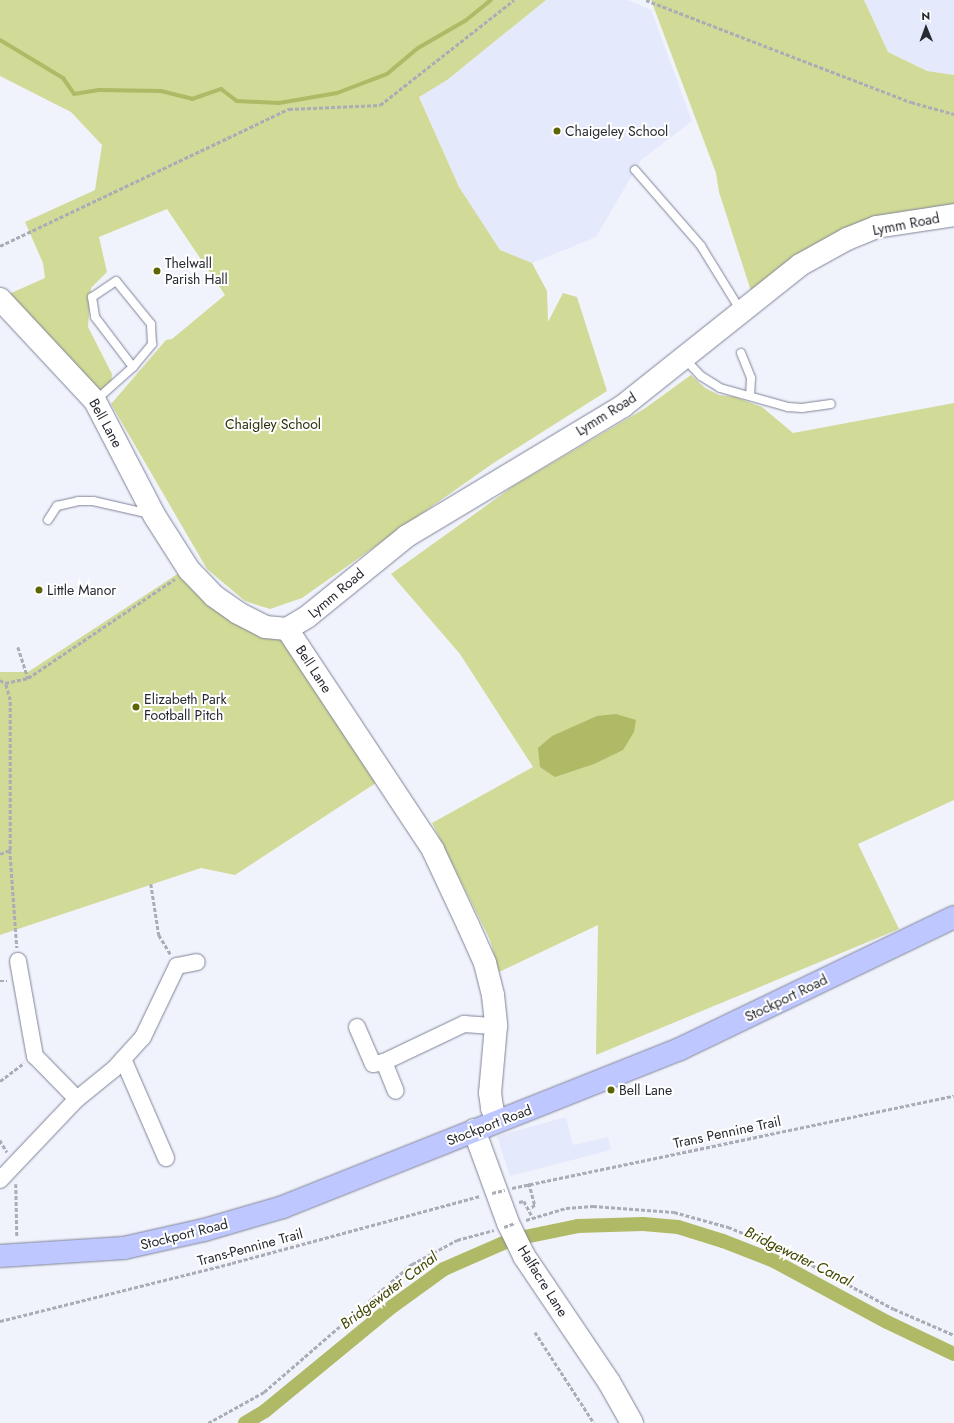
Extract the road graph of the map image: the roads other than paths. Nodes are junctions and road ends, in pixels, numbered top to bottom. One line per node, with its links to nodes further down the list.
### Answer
1 (635, 170): 4 (lane)
2 (954, 215): 4 (main road, Lymm Road)
3 (0, 299): 9 (main road, Bell Lane)
4 (741, 311): 6 (main road, Lymm Road)
5 (741, 353): 8 (lane)
6 (683, 357): 8 (lane); 13 (main road, Lymm Road)
7 (132, 367): 7 (lane); 9 (lane)
8 (750, 396): 10 (lane)
9 (95, 401): 11 (main road, Bell Lane)
10 (831, 404)
11 (154, 515): 12 (lane); 13 (main road, Bell Lane)
12 (48, 520)
13 (287, 629): 17 (main road, Bell Lane)
14 (954, 917): 23 (main road, Stockport Road)
15 (18, 961): 22 (street)
16 (197, 962): 19 (street)
17 (496, 1026): 20 (street); 23 (main road, Bell Lane)
18 (357, 1027): 20 (street)
19 (123, 1059): 22 (street); 25 (street)
20 (384, 1062): 21 (street)
21 (396, 1091)
22 (77, 1099): 26 (street)
23 (497, 1121): 24 (main road, Stockport Road)
24 (474, 1130): 27 (main road, Stockport Road); 28 (main road, Halfacre Lane)
25 (166, 1158)
26 (0, 1180)
27 (9, 1256)
28 (632, 1423)

